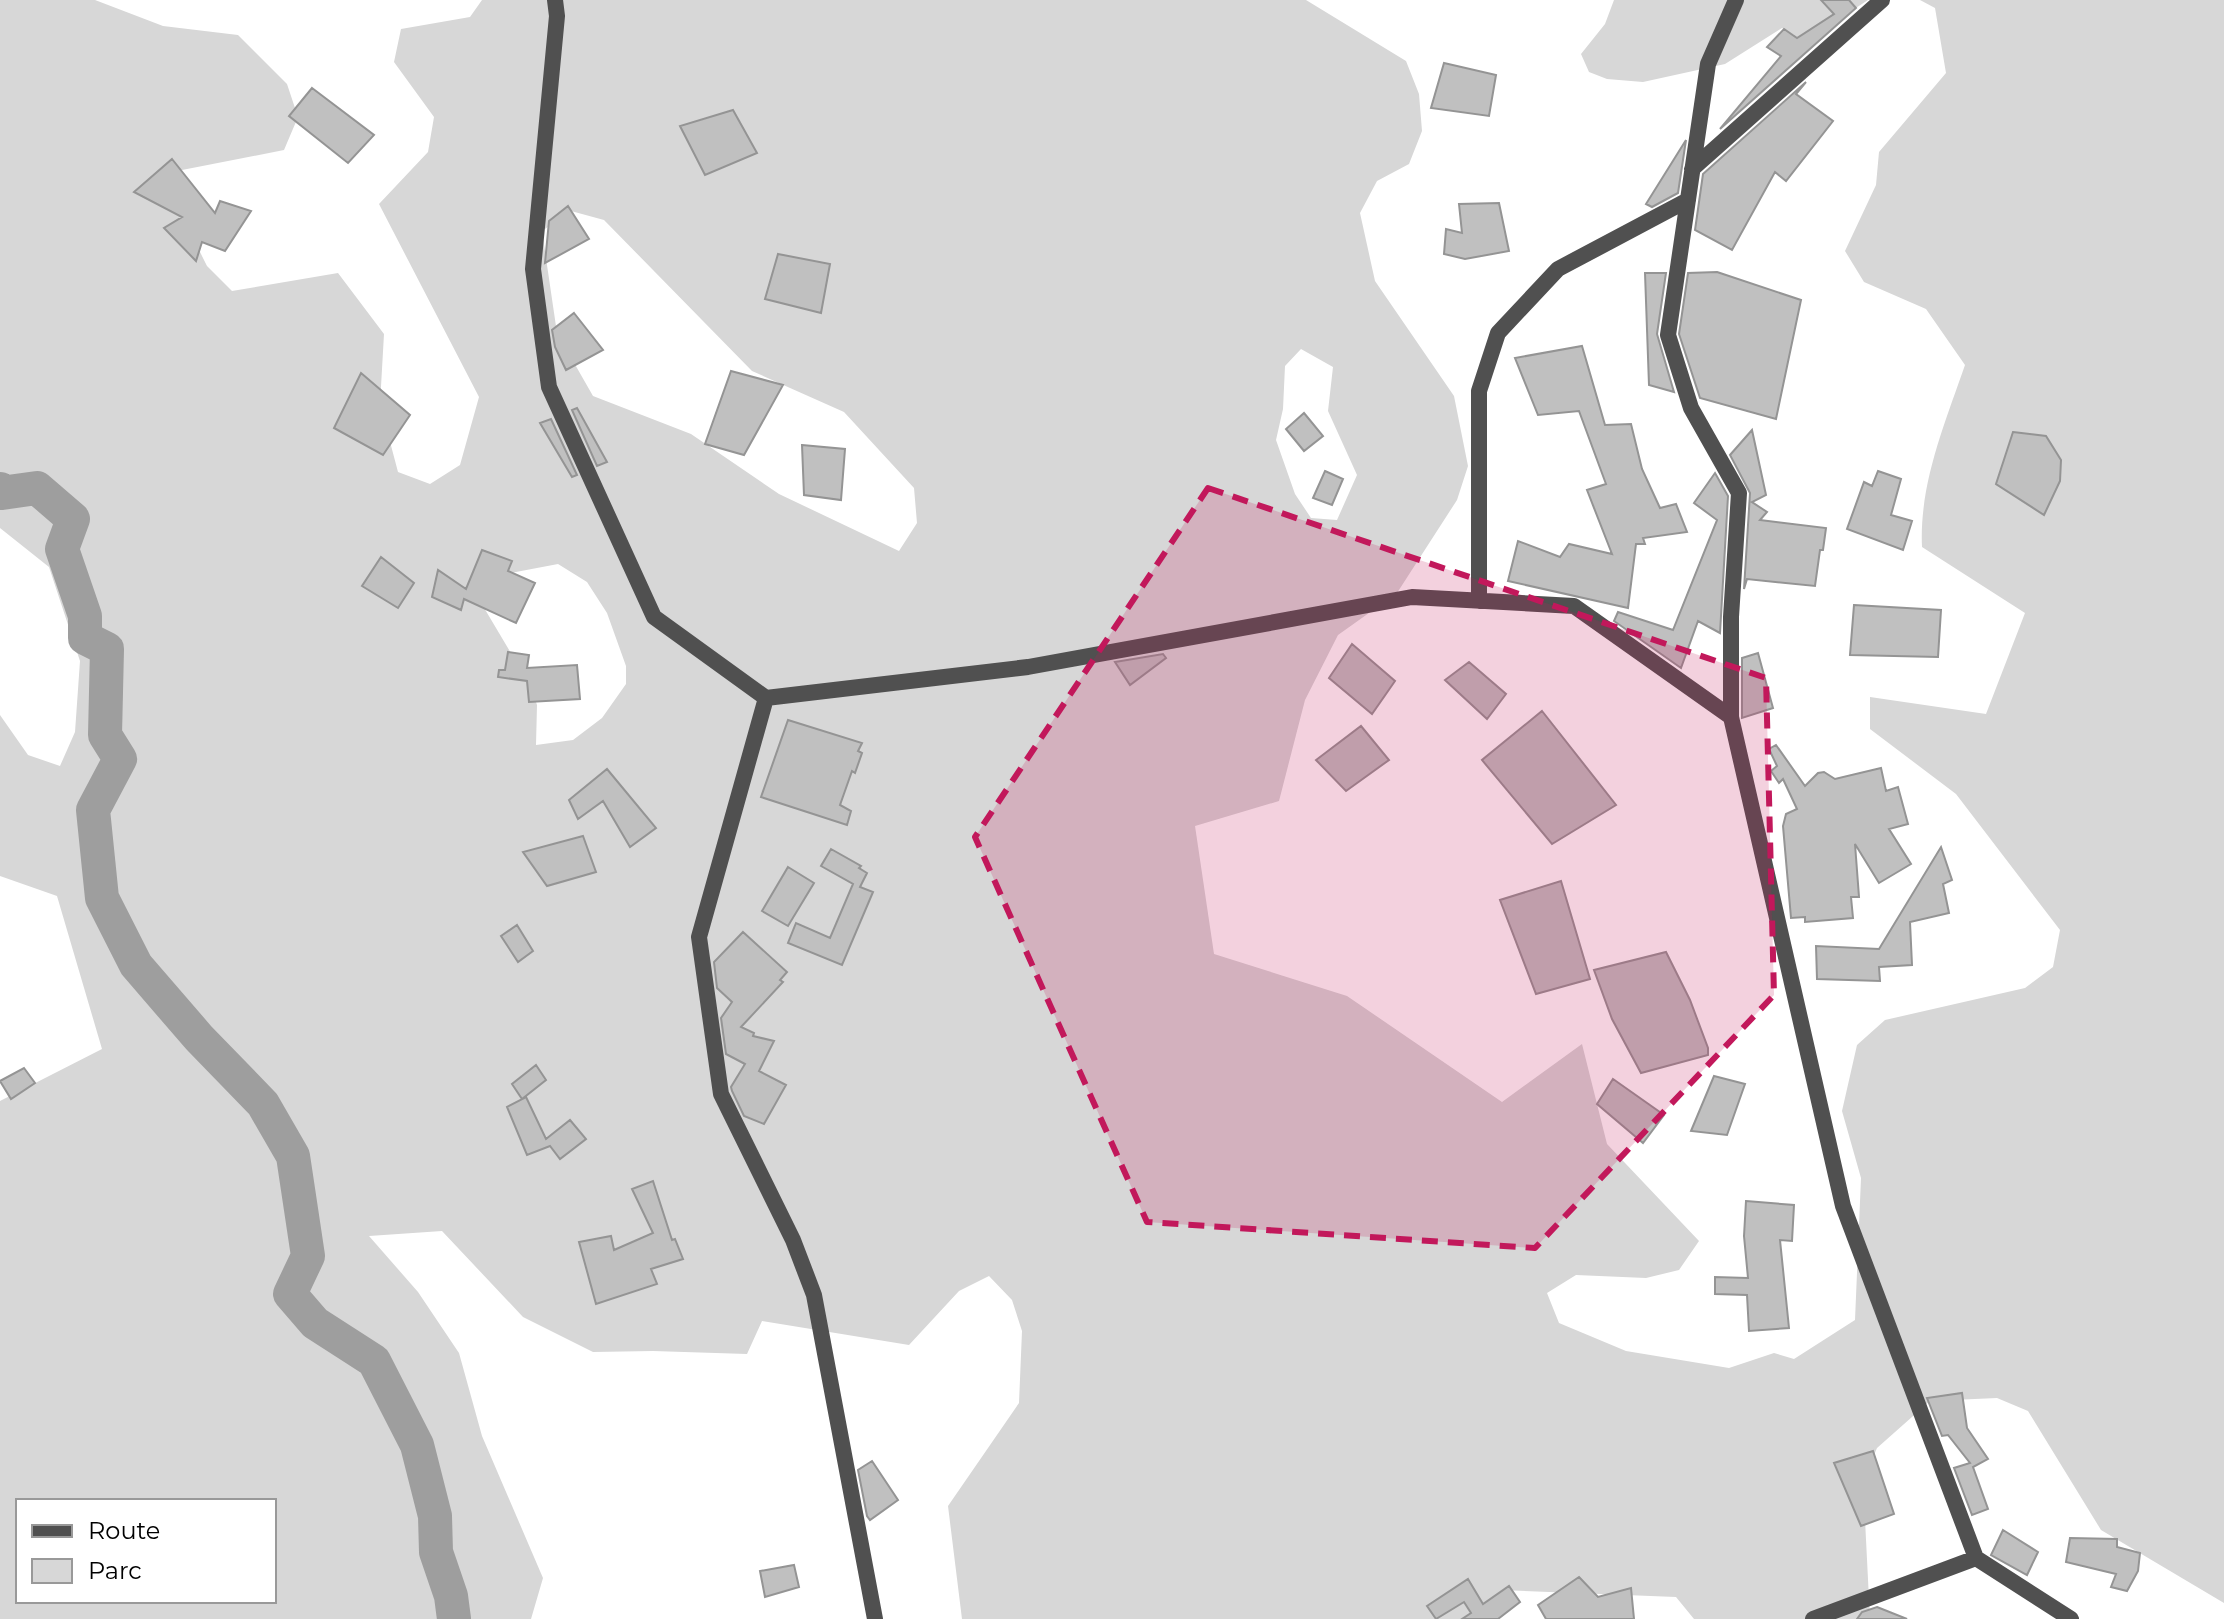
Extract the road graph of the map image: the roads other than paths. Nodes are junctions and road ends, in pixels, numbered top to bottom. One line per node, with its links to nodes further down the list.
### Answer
1 (555, 0): 7 (street)
2 (1736, 0): 4 (street)
3 (1882, 0): 4 (street)
4 (1692, 169): 5 (street)
5 (1688, 200): 6 (street); 8 (street)
6 (1479, 601): 7 (street); 8 (street)
7 (766, 698): 10 (street)
8 (1731, 717): 9 (street)
9 (1976, 1558): 11 (street); 12 (street)
10 (875, 1619)
11 (1813, 1619)
12 (2071, 1619)

